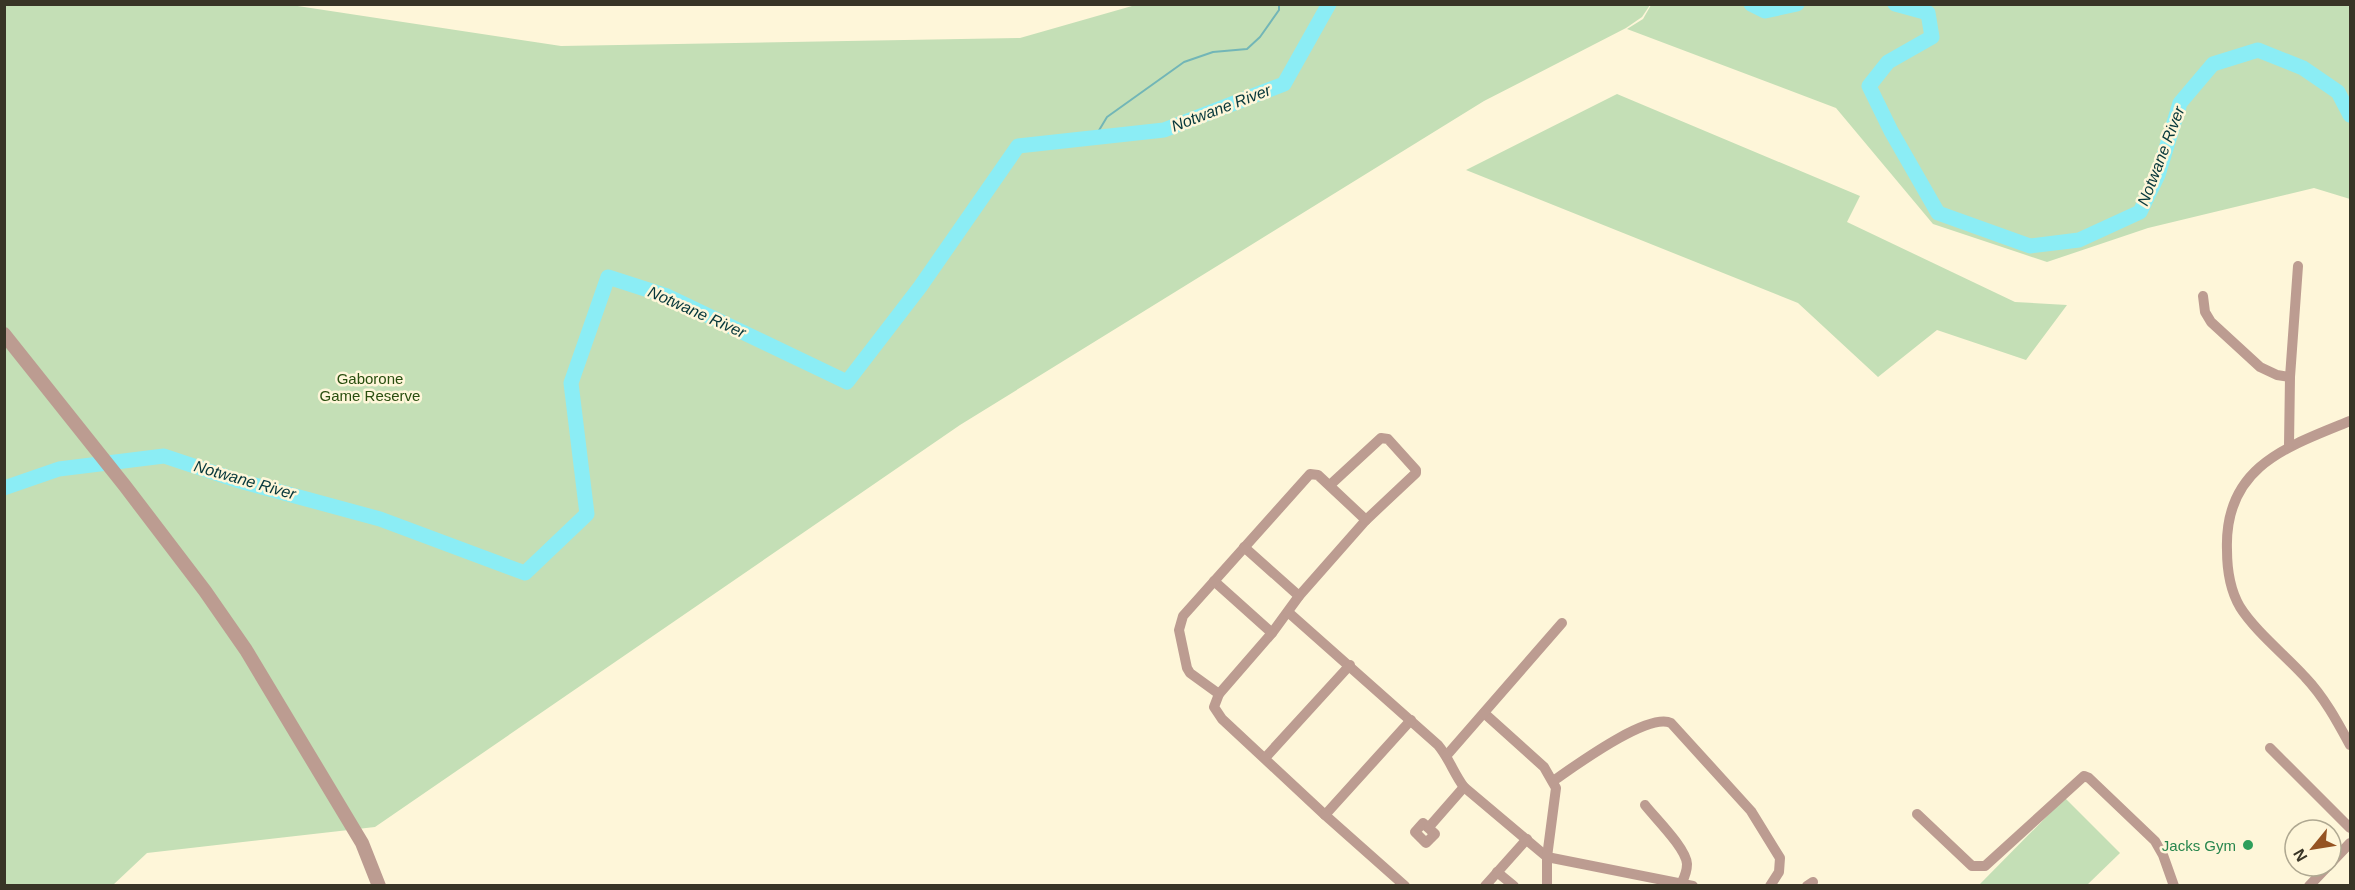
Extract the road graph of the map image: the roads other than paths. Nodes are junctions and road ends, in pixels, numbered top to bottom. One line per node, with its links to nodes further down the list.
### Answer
1 (2298, 266): 4 (street)
2 (2204, 296): 4 (street)
3 (4, 334): 35 (street)
4 (2290, 377): 6 (street)
5 (2350, 421): 6 (street)
6 (2289, 446): 19 (street)
7 (1330, 485): 8 (street); 8 (street); 9 (street)
8 (1366, 520): 11 (street)
9 (1244, 547): 10 (street); 11 (street)
10 (1214, 581): 14 (street); 16 (street)
11 (1299, 596): 12 (street)
12 (1288, 612): 14 (street); 15 (street)
13 (1562, 623): 17 (street)
14 (1272, 633): 16 (street)
15 (1350, 665): 18 (street); 22 (street)
16 (1219, 694): 22 (street)
17 (1484, 713): 21 (street); 23 (street)
18 (1411, 720): 21 (street); 27 (street)
19 (2350, 745)
20 (2270, 748): 29 (street)
21 (1447, 755): 24 (street)
22 (1265, 758): 27 (street)
23 (1553, 781): 31 (street); 40 (street)
24 (1464, 787): 28 (street); 30 (street)
25 (1645, 805): 34 (street)
26 (1917, 814): 41 (street)
27 (1325, 815): 36 (street)
28 (1429, 827)
29 (2350, 828)
30 (1527, 839): 31 (street); 32 (street)
31 (1547, 857): 33 (street); 39 (street)
32 (1497, 872): 37 (street); 38 (street)
33 (1660, 882): 34 (street)
34 (1687, 884)
35 (379, 885)
36 (1405, 885)
37 (1485, 885)
38 (1514, 885)
39 (1547, 885)
40 (1770, 885)
41 (2174, 885)

